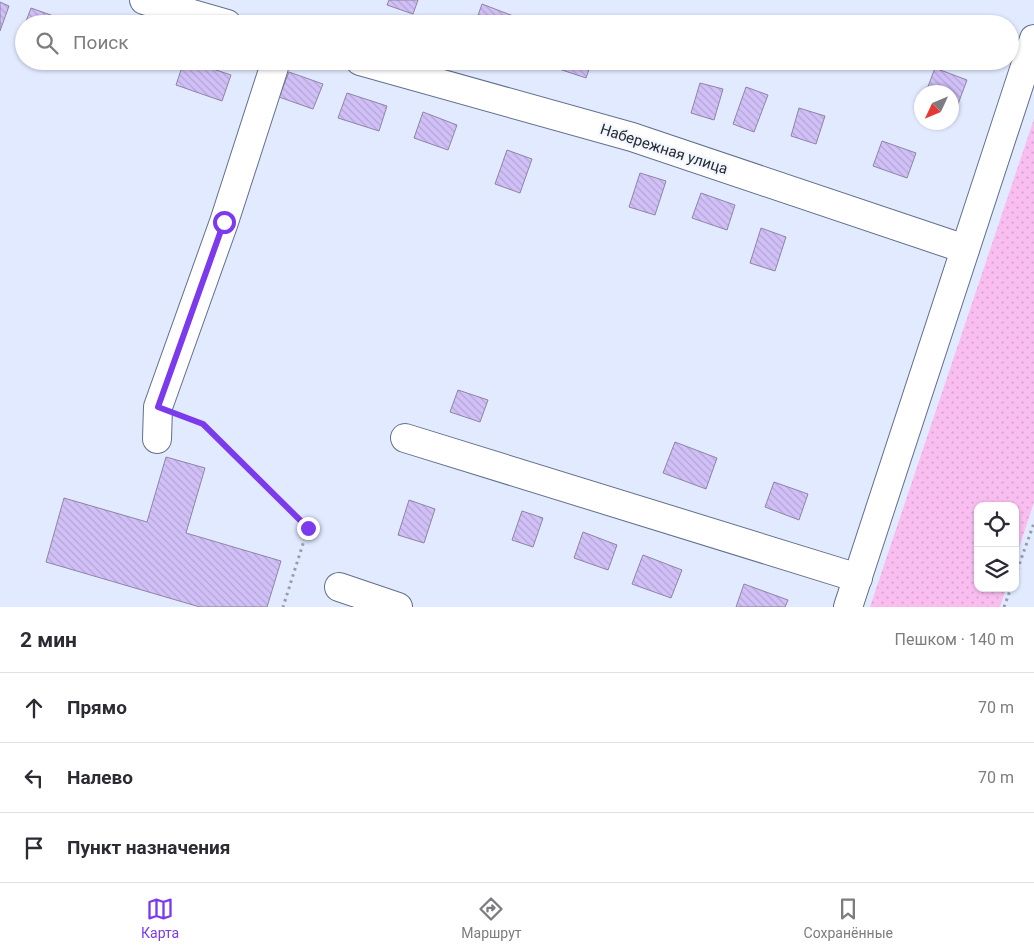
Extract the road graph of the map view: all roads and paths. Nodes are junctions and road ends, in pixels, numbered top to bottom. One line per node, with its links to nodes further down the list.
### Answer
1 (144, 0): 2 (street)
2 (196, 15)
3 (1034, 38): 6 (street)
4 (273, 70): 7 (street)
5 (392, 70): 6 (street, Набережная улица)
6 (966, 249): 12 (street)
7 (158, 407): 9 (street); 15 (path)
8 (405, 438): 12 (street)
9 (157, 439)
10 (1034, 523): 11 (path)
11 (1019, 565)
12 (858, 578): 17 (street)
13 (339, 587): 16 (street)
14 (1010, 592): 18 (path)
15 (283, 607)
16 (398, 607)
17 (848, 607)
18 (1004, 607)

